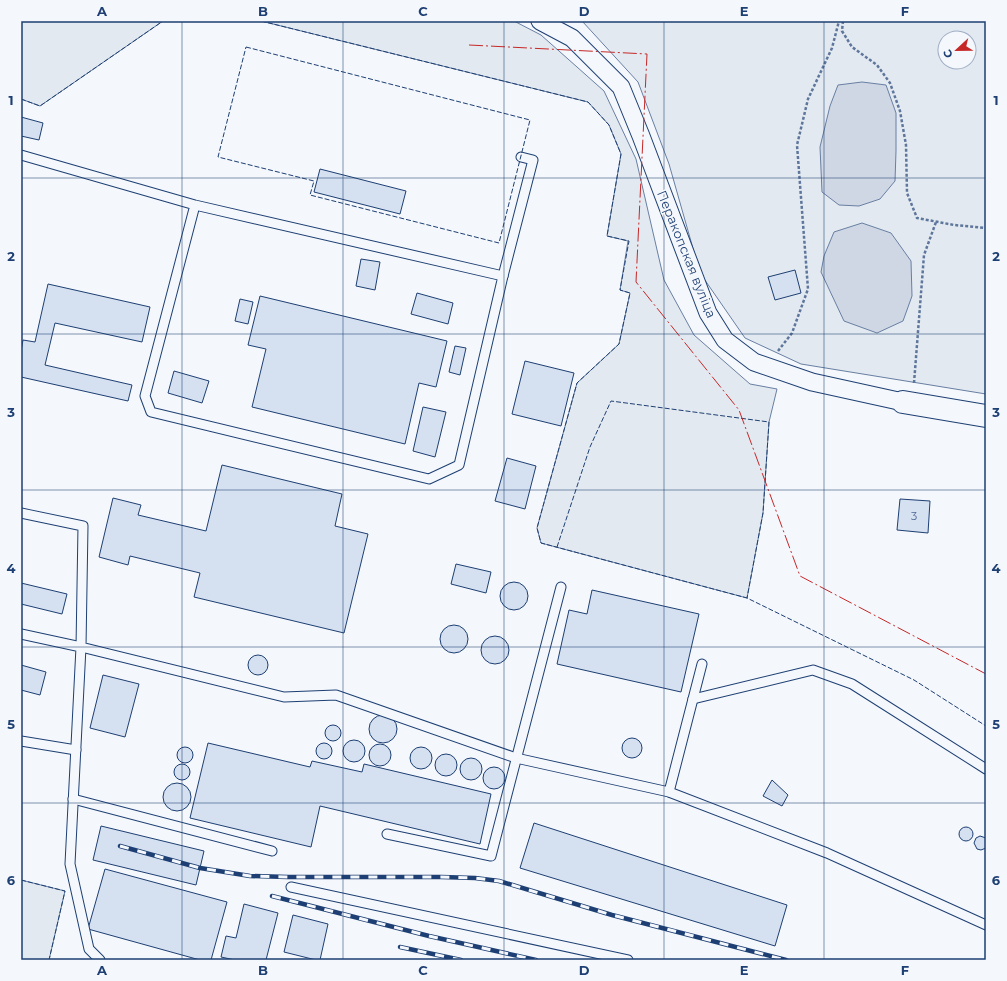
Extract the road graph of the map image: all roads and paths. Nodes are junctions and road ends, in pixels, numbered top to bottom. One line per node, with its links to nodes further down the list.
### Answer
1 (540, 21): 10 (street, Перакопская вуліца)
2 (839, 21): 10 (path)
3 (843, 21): 7 (path)
4 (21, 155): 6 (lane)
5 (520, 157): 9 (lane)
6 (195, 205): 9 (lane); 9 (lane)
7 (936, 222): 8 (path); 11 (path)
8 (986, 228)
9 (503, 276)
10 (766, 366): 11 (street, Перакопская вуліца)
11 (908, 403): 12 (street)
12 (986, 416)
13 (21, 513): 16 (lane)
14 (561, 587): 21 (lane)
15 (21, 634): 16 (lane)
16 (81, 647): 20 (lane); 21 (lane)
17 (702, 664): 18 (lane)
18 (693, 699): 22 (lane); 23 (lane)
19 (21, 741): 20 (lane)
20 (76, 750): 24 (lane)
21 (516, 758): 23 (lane); 25 (lane)
22 (986, 769)
23 (669, 792): 28 (lane)
24 (73, 799): 26 (lane); 29 (lane)
25 (388, 834)
26 (272, 851)
27 (291, 887): 30 (lane)
28 (986, 925)
29 (100, 960)
30 (628, 960)

